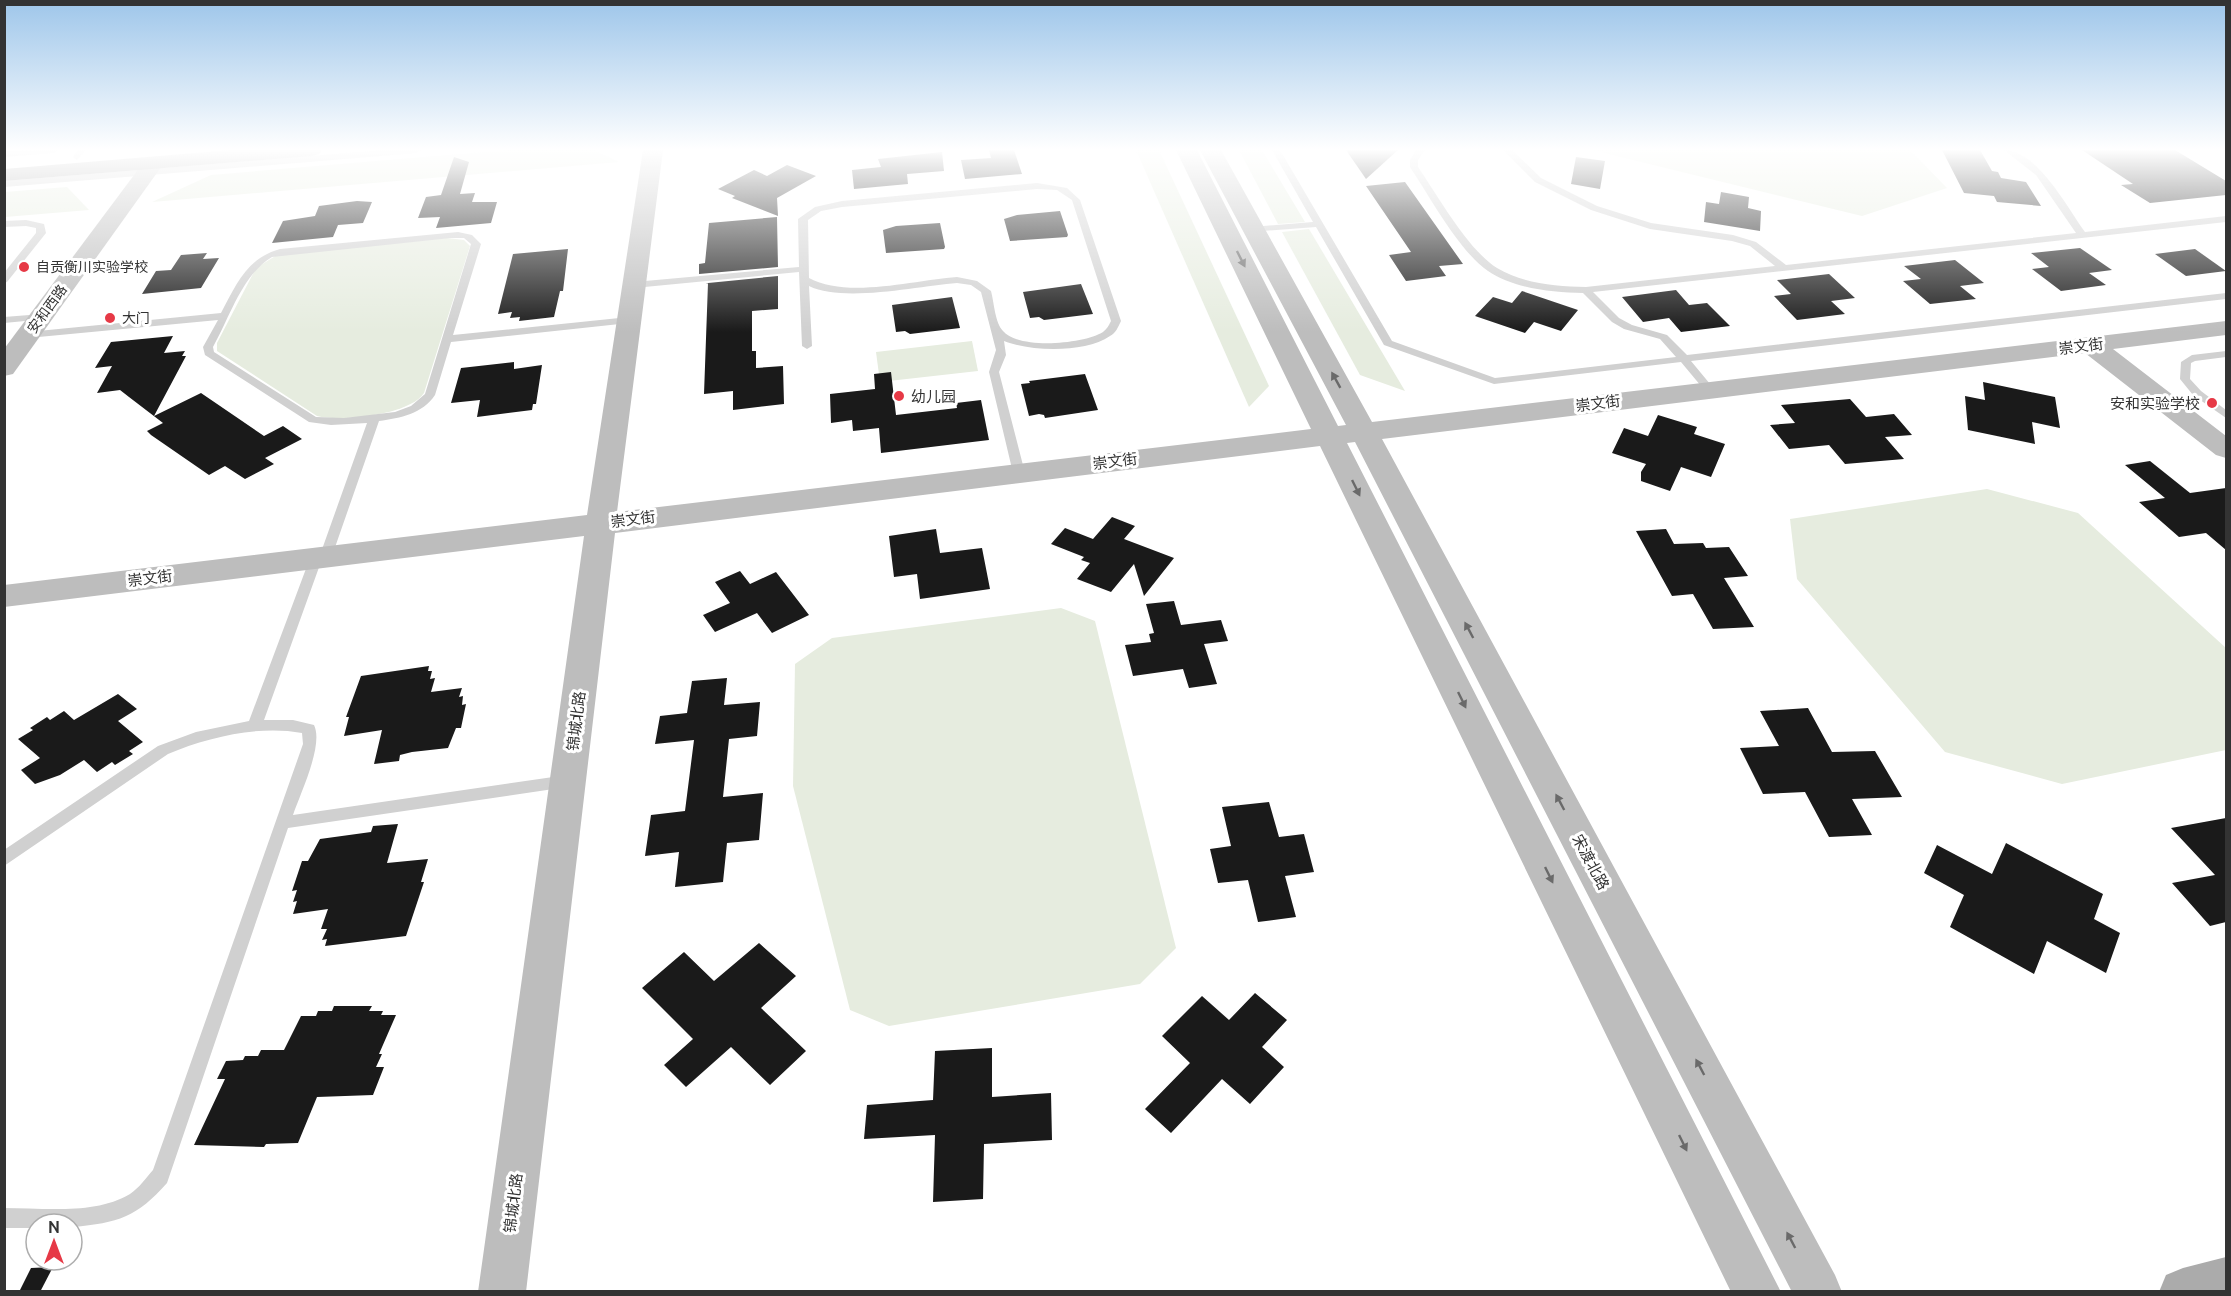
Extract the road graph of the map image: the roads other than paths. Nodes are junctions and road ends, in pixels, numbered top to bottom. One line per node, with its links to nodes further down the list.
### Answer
1 (117, 210): 27 (street, 安和西路)
2 (644, 210): 19 (street, 锦城北路)
3 (815, 210): 17 (lane)
4 (1079, 210): 33 (lane)
5 (1220, 210): 41 (street, one-way to 41)
6 (1242, 210): 14 (street)
7 (1311, 210): 13 (lane)
8 (1446, 210): 20 (lane)
9 (1602, 210): 16 (lane)
10 (2065, 210): 15 (lane)
11 (2226, 219): 15 (lane)
12 (4, 224): 18 (lane)
13 (1319, 224): 14 (lane); 35 (lane)
14 (1252, 230): 41 (street, one-way to 14)
15 (2082, 235): 16 (lane)
16 (1784, 268): 20 (lane)
17 (804, 274): 19 (lane); 21 (lane); 23 (lane)
18 (4, 280)
19 (634, 285): 26 (street, 锦城北路)
20 (1586, 290): 35 (lane)
21 (840, 291): 23 (lane); 29 (lane)
22 (2226, 296): 35 (lane)
23 (806, 312): 32 (lane)
24 (225, 316): 27 (lane); 30 (lane); 40 (lane)
25 (4, 320): 27 (lane)
26 (629, 320): 30 (lane); 44 (street, 锦城北路)
27 (35, 326): 37 (street, 安和西路)
28 (2226, 328): 31 (street, 崇文街)
29 (996, 331): 33 (lane); 36 (lane)
30 (448, 339): 40 (lane)
31 (2091, 345): 38 (street, 崇文街); 42 (street)
32 (807, 346)
33 (1033, 346): 36 (lane)
34 (2226, 354): 39 (lane)
35 (1684, 359): 38 (lane)
36 (999, 360): 43 (lane)
37 (4, 368)
38 (1710, 390): 41 (street, 崇文街)
39 (2226, 415)
40 (375, 417): 45 (lane)
41 (1347, 434): 43 (street, 崇文街); 54 (street, one-way to 54); 55 (street, 宋渡北路, one-way to 41)
42 (2226, 449)
43 (1019, 473): 44 (street, 崇文街)
44 (602, 522): 45 (street, 崇文街); 48 (street, 锦城北路)
45 (321, 557): 46 (street, 崇文街); 47 (lane)
46 (4, 596)
47 (254, 728): 49 (lane); 50 (lane)
48 (568, 781): 49 (lane); 53 (street, 锦城北路)
49 (282, 823): 51 (lane)
50 (4, 859)
51 (4, 1218)
52 (2226, 1281): 56 (main road)
53 (502, 1292)
54 (1757, 1292)
55 (1818, 1292)
56 (2182, 1292)

